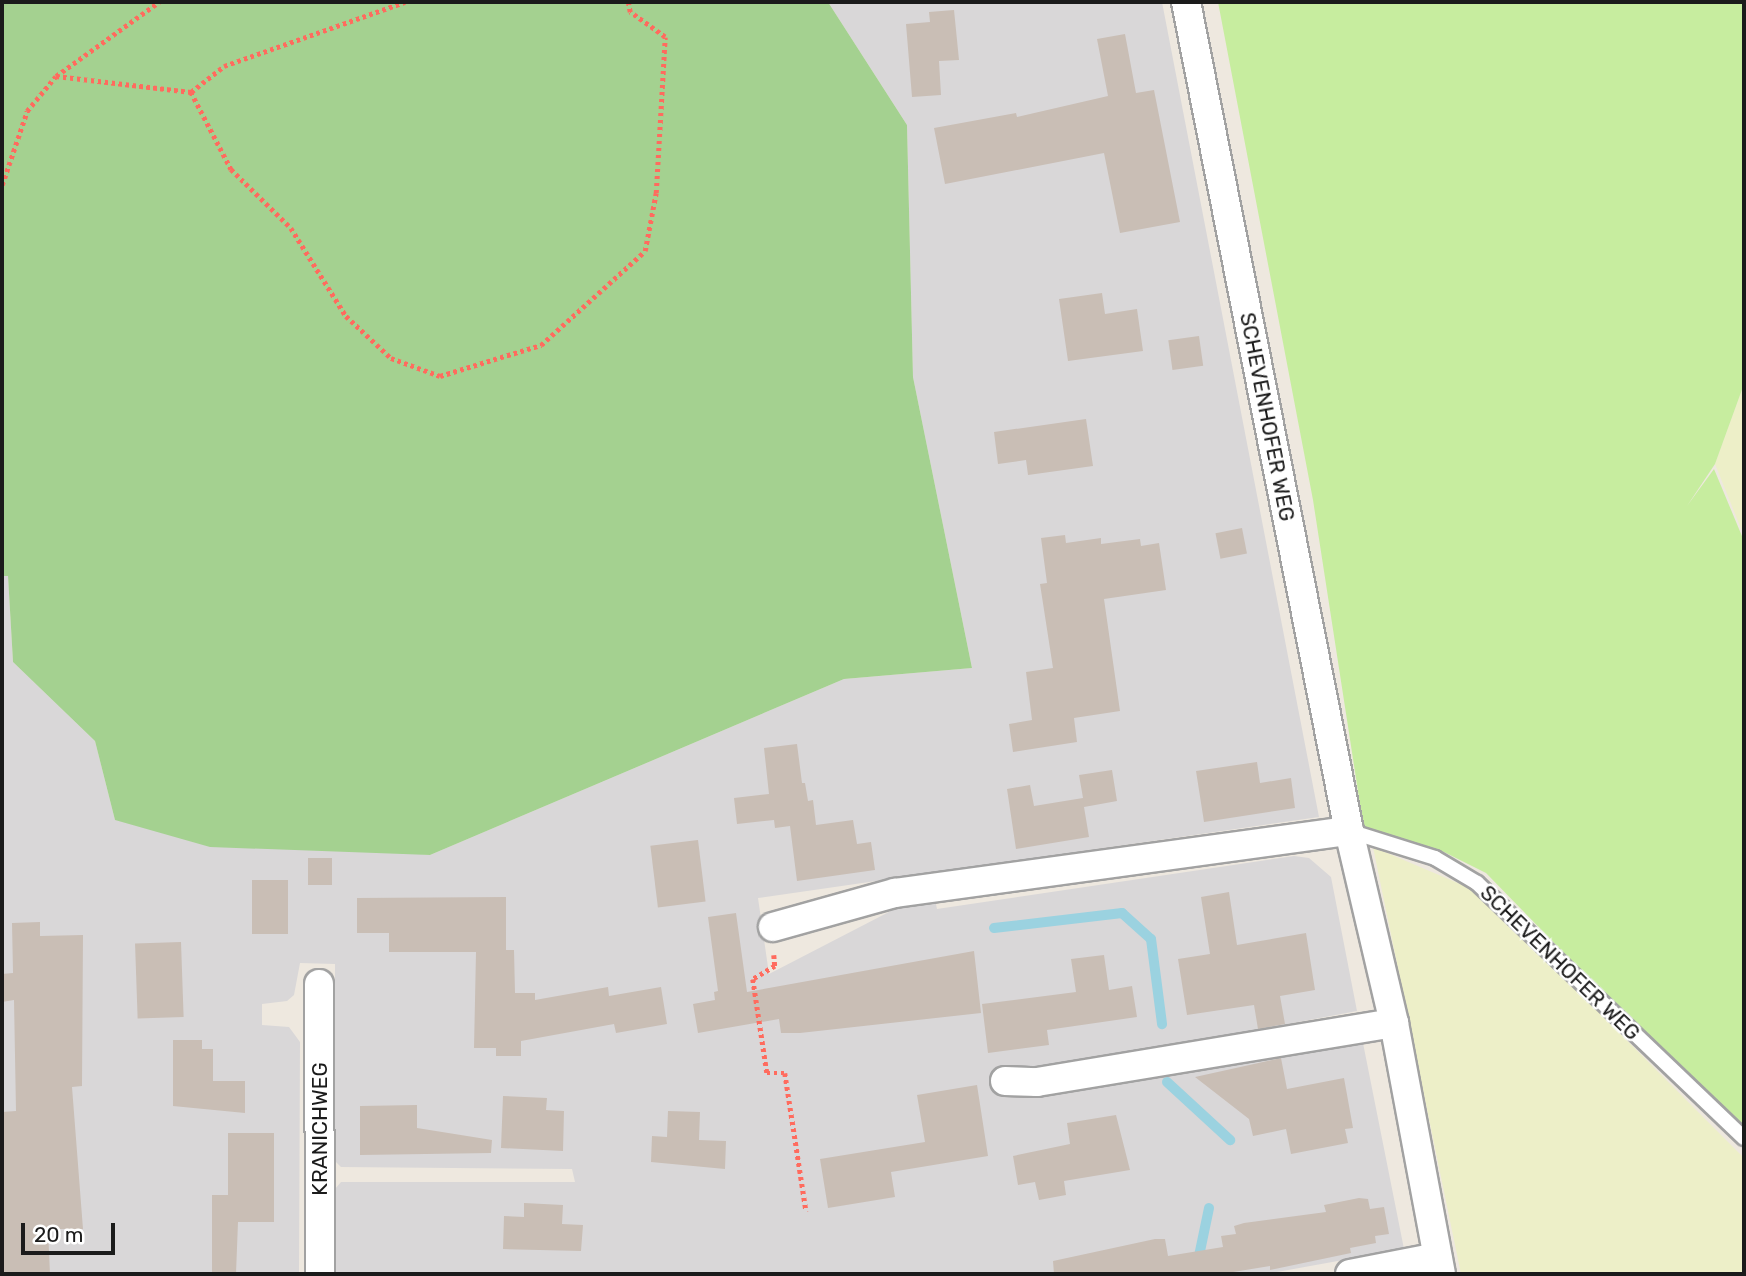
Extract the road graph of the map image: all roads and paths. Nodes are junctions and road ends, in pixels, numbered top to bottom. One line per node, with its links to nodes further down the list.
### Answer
1 (159, 2): 5 (path)
2 (405, 2): 6 (path)
3 (628, 2): 6 (path)
4 (1186, 2): 8 (street, SCHEVENHOFER WEG)
5 (56, 76): 6 (path); 7 (path)
6 (191, 92)
7 (2, 185)
8 (1349, 831): 9 (street, SCHEVENHOFER WEG); 11 (street, SCHEVENHOFER WEG); 13 (lane, SCHEVENHOFER WEG)
9 (773, 927): 14 (path)
10 (319, 984): 16 (street, KRANICHWEG)
11 (1394, 1023): 12 (street); 15 (street, SCHEVENHOFER WEG)
12 (1005, 1081)
13 (1744, 1138)
14 (806, 1211)
15 (1439, 1265): 17 (street, SCHEVENHOFER WEG)
16 (320, 1274)
17 (1350, 1274)

